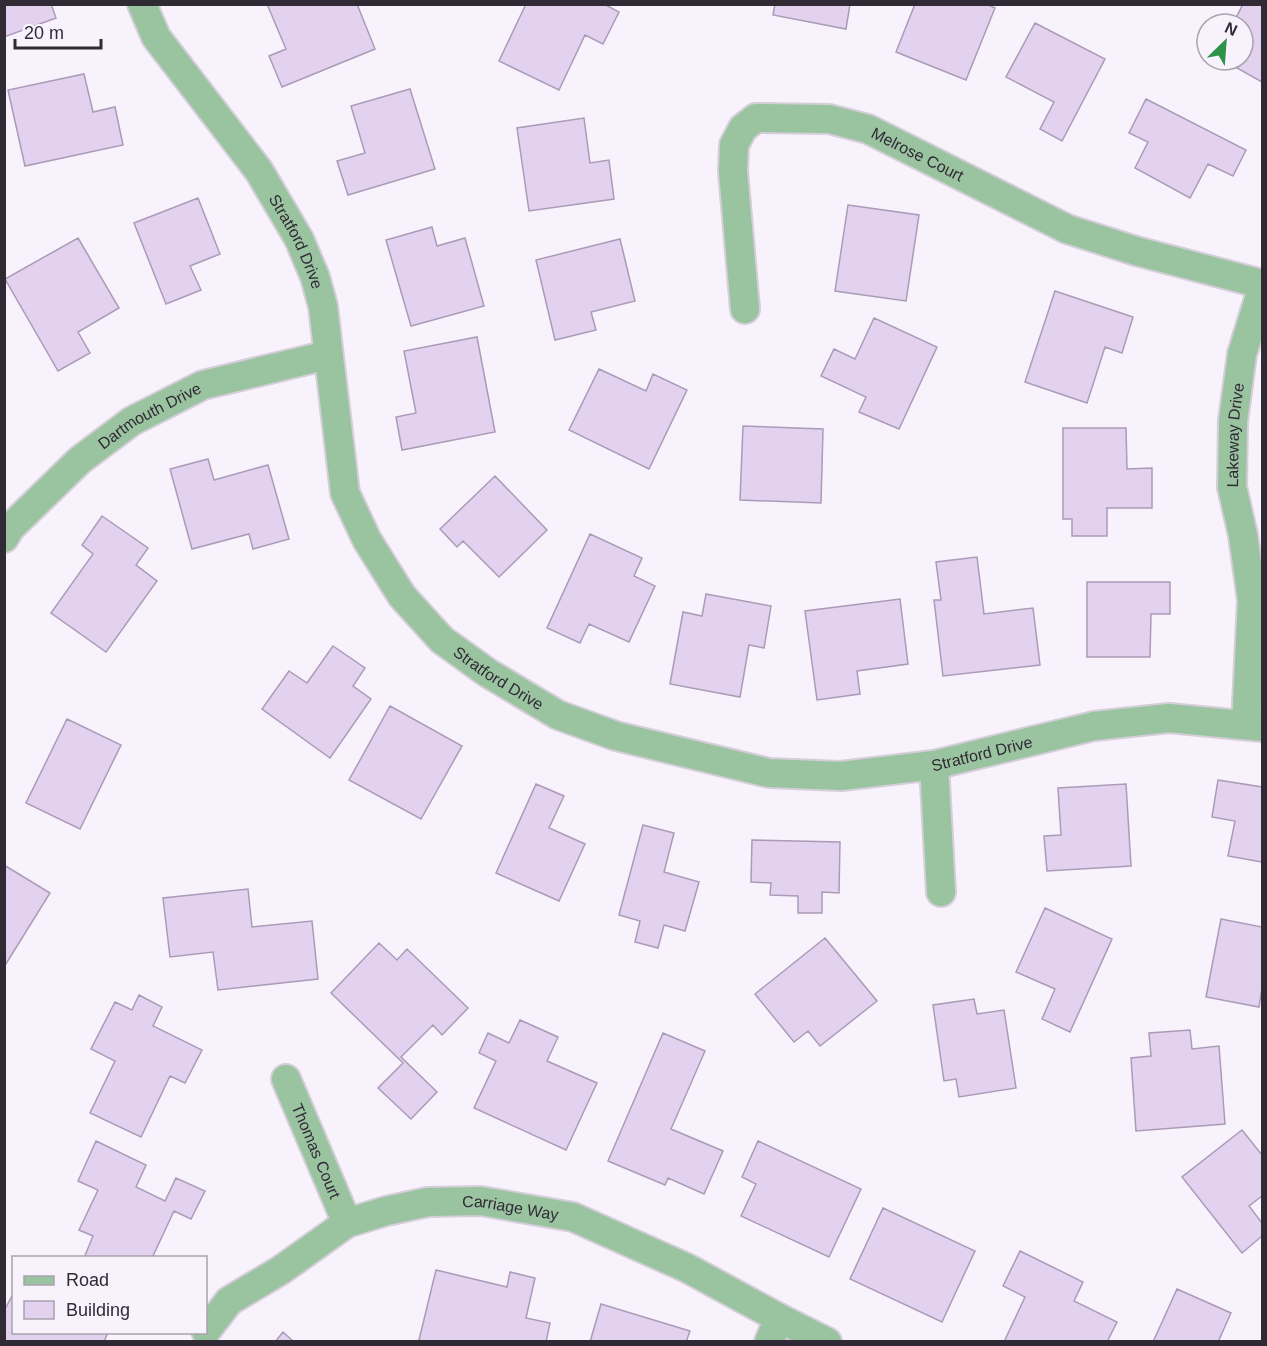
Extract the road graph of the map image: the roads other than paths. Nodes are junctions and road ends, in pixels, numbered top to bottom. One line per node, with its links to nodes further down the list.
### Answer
1 (142, 4): 5 (street, Stratford Drive)
2 (1263, 284): 4 (street, Melrose Court)
3 (1263, 290): 7 (street, Lakeway Drive)
4 (745, 309)
5 (328, 355): 6 (street, Dartmouth Drive); 8 (street, Stratford Drive)
6 (4, 538)
7 (1254, 726): 8 (street, Stratford Drive)
8 (934, 765): 9 (street)
9 (941, 892)
10 (286, 1079): 11 (street, Thomas Court)
11 (347, 1223): 12 (street, Carriage Way); 13 (street, Carriage Way)
12 (207, 1329)
13 (774, 1330): 14 (street, Carriage Way)
14 (827, 1341)

